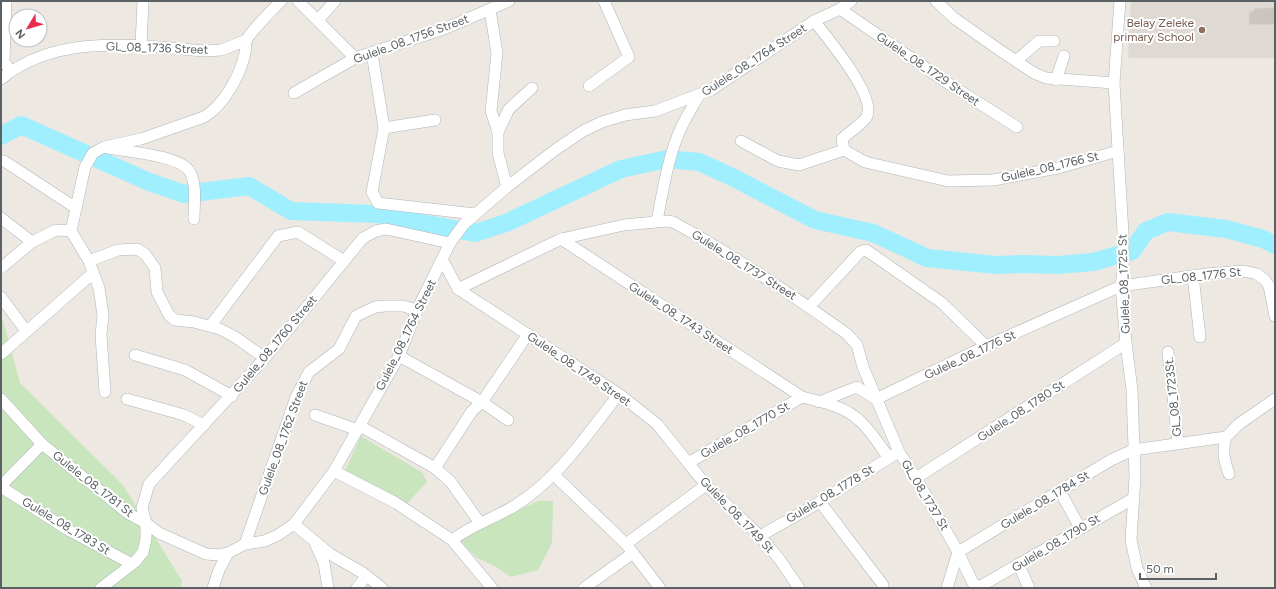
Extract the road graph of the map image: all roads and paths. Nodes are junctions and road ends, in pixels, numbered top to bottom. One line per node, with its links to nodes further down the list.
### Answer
1 (6, 1): 21 (street)
2 (143, 1): 17 (street)
3 (281, 1): 15 (street)
4 (298, 1): 13 (street)
5 (335, 1): 13 (street)
6 (509, 1): 12 (street, Gulele_08_1756 Street)
7 (604, 1): 27 (street)
8 (851, 1): 11 (street, Gulele_08_1764 Street)
9 (936, 1): 22 (street)
10 (1120, 1): 26 (street, Gulele_08_1725 St)
11 (840, 9): 14 (street, Gulele_08_1764 Street); 32 (street, Gulele_08_1729 Street)
12 (490, 10): 18 (street, Gulele_08_1756 Street); 34 (street)
13 (318, 20): 20 (street)
14 (814, 21): 30 (street, Gulele_08_1764 Street); 37 (street)
15 (247, 40): 17 (street, GL_08_1736 Street); 36 (street)
16 (1054, 41): 22 (street)
17 (141, 46): 23 (street, GL_08_1736 Street)
18 (372, 54): 20 (street, Gulele_08_1756 Street); 33 (street)
19 (1064, 56): 25 (street)
20 (355, 58): 29 (street, Gulele_08_1756 Street)
21 (2, 61): 23 (street)
22 (1016, 61): 25 (street)
23 (10, 71): 24 (street, GL_08_1736 Street)
24 (1, 79)
25 (1056, 80): 26 (street)
26 (1114, 83): 38 (street, Gulele_08_1725 St)
27 (588, 86)
28 (532, 88): 34 (street)
29 (294, 94)
30 (699, 95): 40 (street, Gulele_08_1764 Street); 45 (street)
31 (435, 120): 33 (street)
32 (1017, 127)
33 (384, 128): 42 (street)
34 (498, 132): 40 (street)
35 (741, 141): 37 (street)
36 (104, 147): 41 (street); 44 (street)
37 (844, 150): 38 (street, Gulele_08_1766 St)
38 (1118, 152): 56 (street, Gulele_08_1725 St)
39 (4, 162): 41 (street)
40 (507, 187): 42 (street, Gulele_08_1764 Street)
41 (76, 208): 46 (street)
42 (475, 214): 49 (street, Gulele_08_1764 Street)
43 (1, 218): 48 (street)
44 (194, 219)
45 (657, 221): 47 (street, Gulele_08_1737 Street); 59 (street, Gulele_08_1737 Street)
46 (71, 231): 48 (street); 50 (street)
47 (561, 239): 57 (street, Gulele_08_1737 Street); 76 (street, Gulele_08_1743 Street)
48 (32, 242): 53 (street)
49 (450, 243): 51 (street, Gulele_08_1760 Street); 52 (street, Gulele_08_1764 Street)
50 (88, 260): 54 (street); 62 (street)
51 (344, 261): 62 (street); 72 (street, Gulele_08_1760 Street)
52 (443, 261): 57 (street); 60 (street, Gulele_08_1764 Street)
53 (1, 268)
54 (93, 273): 63 (street); 73 (street)
55 (1193, 276): 56 (street, GL_08_1776 St); 61 (street, GL_08_1776 St); 65 (street)
56 (1121, 286): 66 (street, Gulele_08_1725 St); 67 (street, Gulele_08_1776 St)
57 (458, 289): 64 (street, Gulele_08_1749 Street)
58 (1, 297): 63 (street)
59 (809, 307): 67 (street); 79 (street, Gulele_08_1737 Street)
60 (418, 310): 71 (street, Gulele_08_1764 Street); 110 (street, Gulele_08_1762 Street)
61 (1275, 316)
62 (211, 325): 72 (street)
63 (26, 331): 69 (street)
64 (528, 334): 74 (street, Gulele_08_1749 Street); 81 (street)
65 (1200, 337)
66 (1126, 343): 90 (street, Gulele_08_1725 St); 97 (street, Gulele_08_1780 St)
67 (986, 346): 79 (street, Gulele_08_1776 St)
68 (1168, 352): 88 (street, GL_08_1723St.)
69 (1, 354)
70 (134, 355): 75 (street)
71 (399, 356): 81 (street); 86 (street, Gulele_08_1764 Street)
72 (265, 358): 75 (street, Gulele_08_1760 Street)
73 (105, 392)
74 (619, 394): 92 (street, Gulele_08_1749 Street); 96 (street)
75 (232, 396): 85 (street, Gulele_08_1760 Street)
76 (802, 397): 82 (street, Gulele_08_1743 Street); 92 (street, Gulele_08_1770 St)
77 (127, 398): 85 (street)
78 (1, 399): 89 (street, Gulele_08_1781 St)
79 (876, 399): 82 (street); 91 (street, GL_08_1737 St)
80 (1275, 399): 87 (street)
81 (482, 402): 84 (street); 93 (street)
82 (819, 402): 91 (street, Gulele_08_1743 Street)
83 (315, 414): 86 (street)
84 (508, 420)
85 (204, 425): 103 (street, Gulele_08_1760 Street)
86 (359, 428): 93 (street); 94 (street, Gulele_08_1764 Street)
87 (1226, 437): 88 (street, Gulele_08_1784 St); 95 (street)
88 (1178, 443): 90 (street, Gulele_08_1784 St)
89 (42, 444): 99 (street, Gulele_08_1781 St); 103 (street, Gulele_08_1781 St)
90 (1133, 450): 100 (street, Gulele_08_1784 St); 101 (street, Gulele_08_1725 St)
91 (894, 455): 97 (street, GL_08_1737 St); 102 (street, Gulele_08_1778 St)
92 (688, 463): 98 (street, Gulele_08_1749 St)
93 (434, 468): 104 (street)
94 (334, 472): 105 (street, Gulele_08_1764 Street); 108 (street)
95 (1229, 474)
96 (554, 475): 104 (street); 111 (street)
97 (916, 478): 112 (street, GL_08_1737 St)
98 (706, 485): 107 (street, Gulele_08_1749 St); 111 (street)
99 (1, 487): 114 (street, Gulele_08_1783 St)
100 (1060, 491): 106 (street); 112 (street, Gulele_08_1784 St)
101 (1134, 498): 106 (street, Gulele_08_1790 St); 130 (street, Gulele_08_1725 St)
102 (820, 502): 107 (street, Gulele_08_1778 St); 117 (street)
103 (146, 523): 113 (street, Gulele_08_1781 St); 114 (street, Gulele_08_1760 Street)
104 (480, 523): 108 (street)
105 (294, 524): 109 (street); 110 (street)
106 (1080, 528): 115 (street, Gulele_08_1790 St)
107 (760, 536): 127 (street, Gulele_08_1749 St)
108 (452, 540): 124 (street)
109 (314, 541): 116 (street); 121 (street)
110 (245, 544): 113 (street)
111 (629, 548): 125 (street); 126 (street)
112 (958, 552): 118 (street, GL_08_1737 St); 128 (street)
113 (228, 554): 120 (street)
114 (132, 564): 119 (street, Gulele_08_1760 Street)
115 (1019, 565): 118 (street, Gulele_08_1790 St); 129 (street)
116 (366, 576): 122 (street); 123 (street)
117 (883, 585)
118 (979, 587)
119 (102, 588)
120 (213, 588)
121 (328, 588)
122 (357, 588)
123 (382, 588)
124 (492, 588)
125 (584, 588)
126 (660, 588)
127 (799, 588)
128 (947, 588)
129 (1029, 588)
130 (1146, 588)

